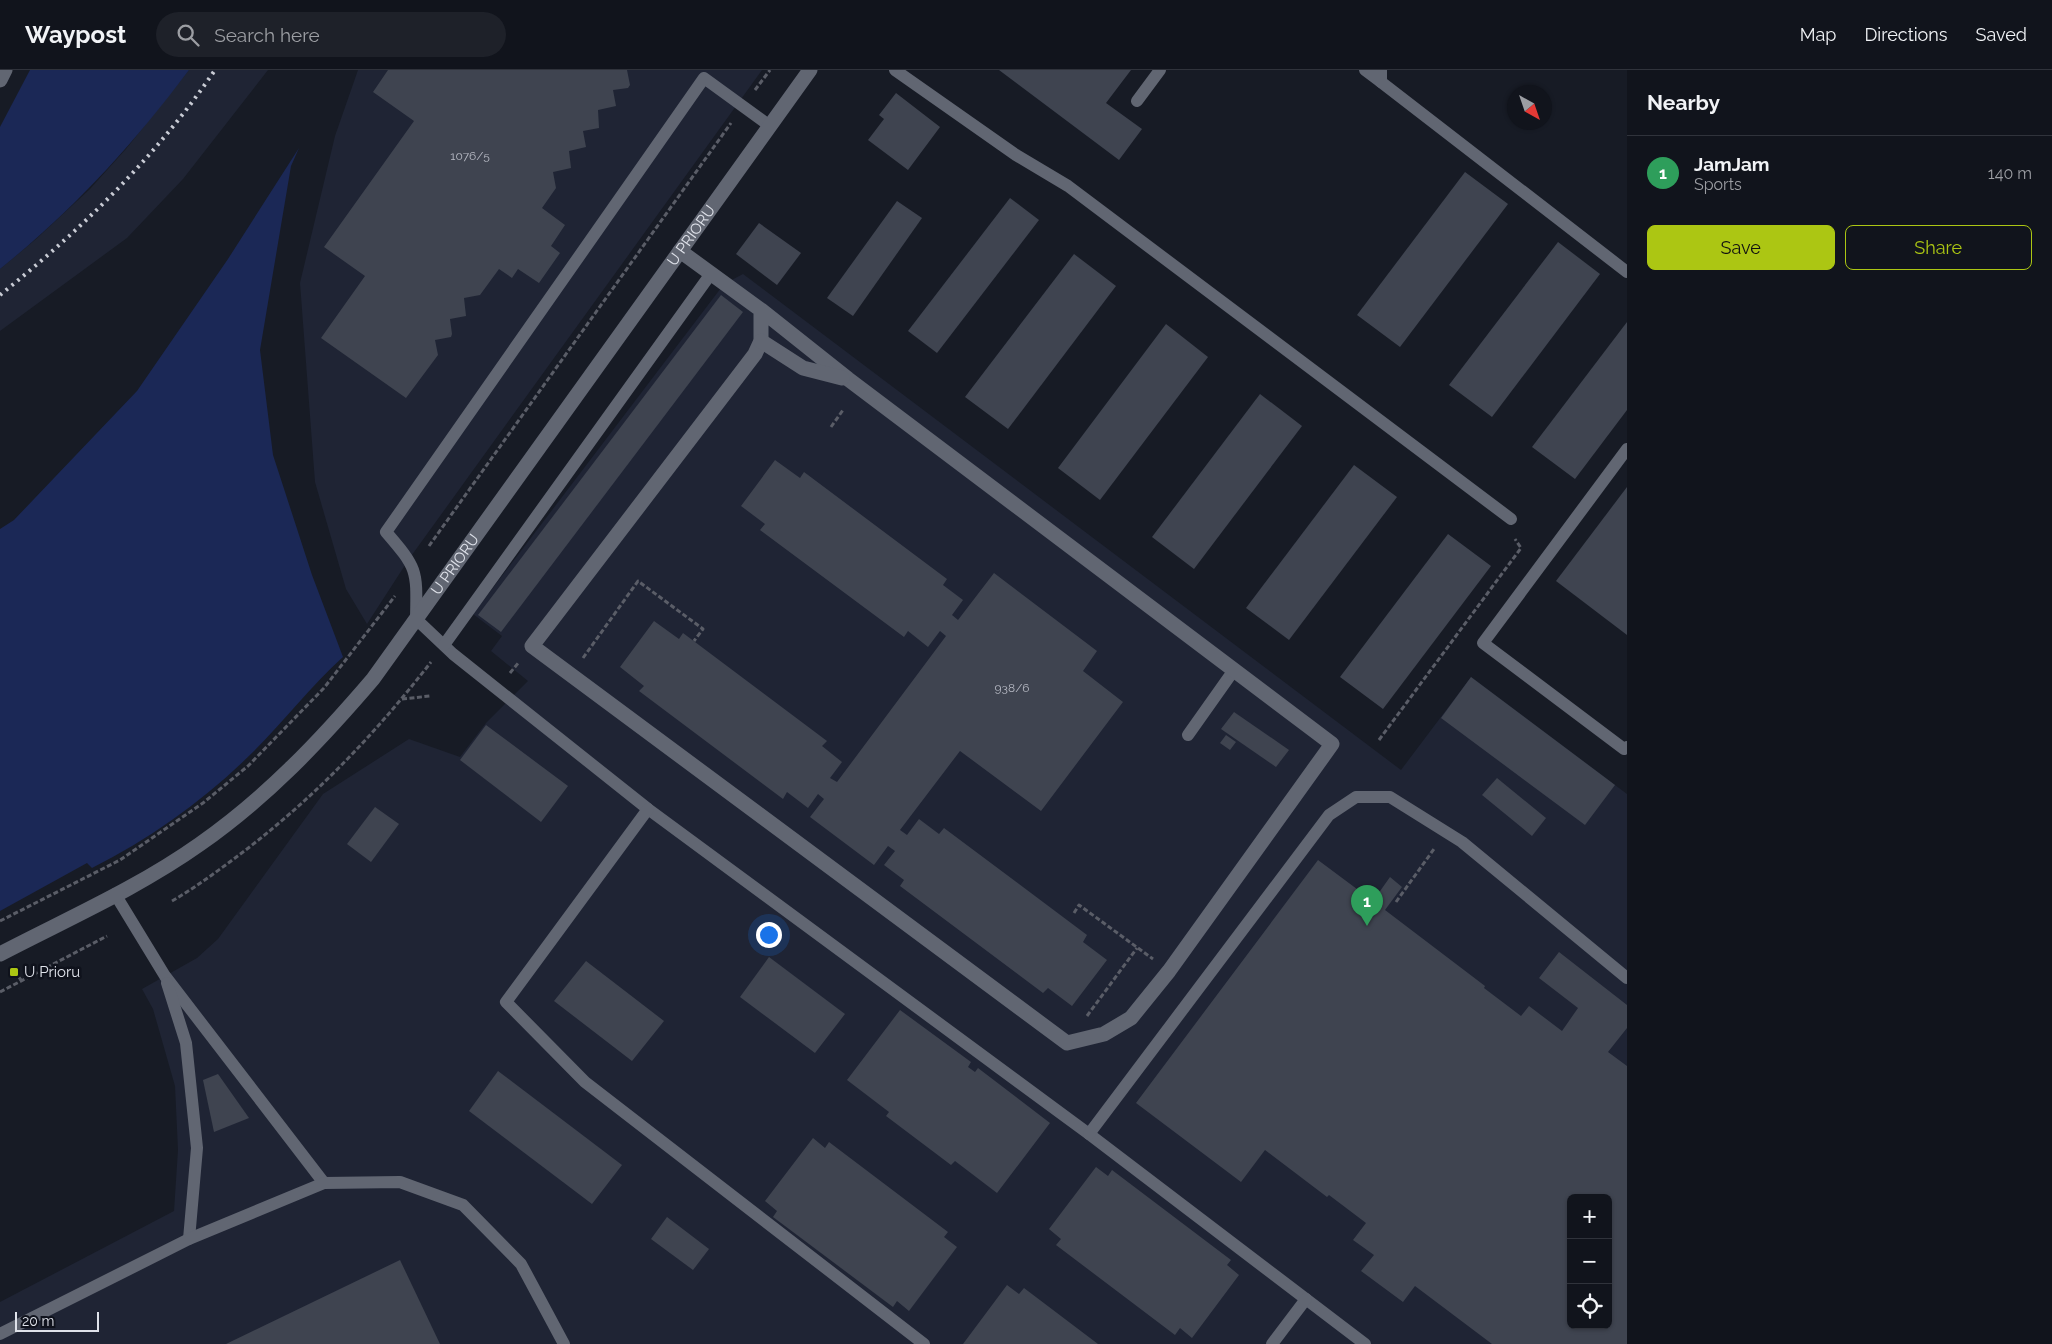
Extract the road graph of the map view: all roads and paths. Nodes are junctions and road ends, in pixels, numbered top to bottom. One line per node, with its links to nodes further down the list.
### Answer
1 (5, 70): 8 (street)
2 (770, 70): 10 (path)
3 (810, 70): 11 (street, U PRIORU)
4 (895, 70): 21 (lane)
5 (1160, 70): 9 (lane)
6 (1365, 70): 7 (lane)
7 (1381, 76): 13 (lane)
8 (0, 80)
9 (1138, 101)
10 (743, 107): 11 (lane); 22 (path); 24 (lane)
11 (770, 126): 12 (street, U PRIORU)
12 (680, 251): 14 (street); 24 (street, U PRIORU)
13 (1627, 272)
14 (710, 275): 15 (street); 26 (lane)
15 (761, 310): 16 (street); 17 (street)
16 (761, 341): 17 (street); 27 (street)
17 (848, 379): 28 (street)
18 (843, 410): 19 (path)
19 (831, 427)
20 (1627, 449): 35 (lane)
21 (1511, 519): 34 (path)
22 (429, 546)
23 (396, 596): 42 (path)
24 (416, 619): 26 (lane); 38 (street, U PRIORU)
25 (694, 641): 29 (path)
26 (444, 645): 30 (lane); 32 (path)
27 (532, 646): 29 (street); 30 (path)
28 (1234, 670): 33 (lane); 46 (street)
29 (571, 674): 52 (street)
30 (498, 689): 36 (lane)
31 (430, 696): 32 (path)
32 (402, 699): 39 (path)
33 (1188, 735)
34 (1379, 740)
35 (1627, 747)
36 (648, 809): 53 (lane); 59 (lane)
37 (1446, 832): 40 (path); 49 (lane); 53 (lane)
38 (115, 894): 45 (street, U PRIORU); 48 (lane)
39 (172, 901)
40 (1396, 902)
41 (1074, 913): 44 (path)
42 (0, 921)
43 (107, 936): 50 (path)
44 (1137, 948): 46 (path); 52 (path)
45 (0, 954)
46 (1169, 971): 52 (street)
47 (14, 972): 50 (path)
48 (165, 976): 54 (lane); 55 (lane)
49 (1627, 978)
50 (22, 981): 51 (path)
51 (0, 992)
52 (1067, 1043)
53 (1089, 1134): 56 (lane)
54 (324, 1183): 55 (lane); 58 (lane)
55 (189, 1238): 57 (lane)
56 (1306, 1299): 60 (lane); 61 (lane)
57 (0, 1334)
58 (564, 1344)
59 (924, 1344)
60 (1272, 1344)
61 (1365, 1344)

